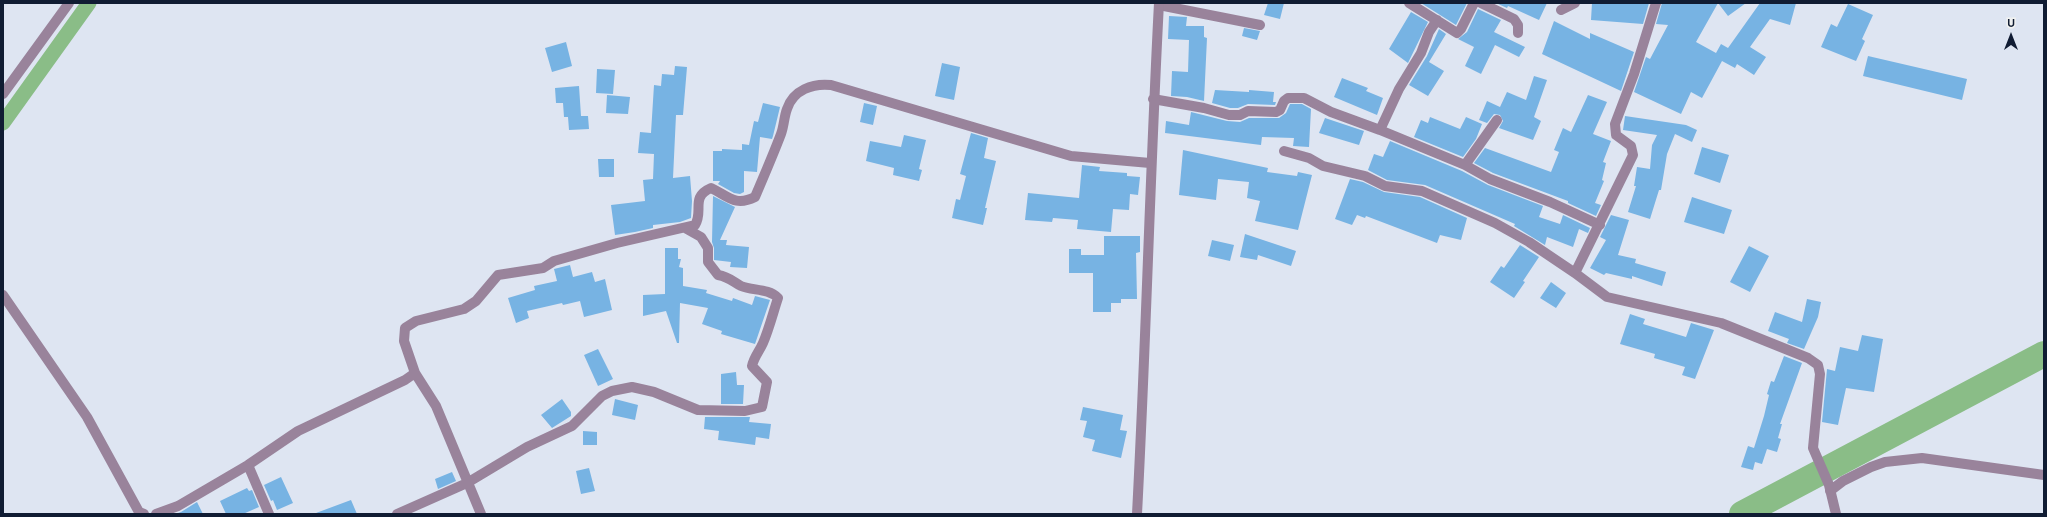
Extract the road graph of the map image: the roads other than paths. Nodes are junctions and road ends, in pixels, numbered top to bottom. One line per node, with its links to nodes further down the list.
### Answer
1 (69, 3): 12 (street)
2 (1409, 3): 9 (street)
3 (1474, 3): 9 (street)
4 (1480, 3): 11 (street)
5 (1575, 3): 8 (street)
6 (1656, 3): 19 (street)
7 (1159, 4): 10 (street); 13 (street)
8 (1561, 10)
9 (1437, 20): 15 (street)
10 (1260, 25)
11 (1518, 33)
12 (3, 94)
13 (1153, 99): 15 (street); 17 (street)
14 (1498, 120): 18 (street)
15 (1380, 130): 18 (street)
16 (1284, 150): 21 (street)
17 (1150, 163): 20 (street); 33 (street)
18 (1465, 165): 19 (street)
19 (1600, 225): 21 (street)
20 (685, 228): 23 (street); 26 (street)
21 (1575, 273): 27 (street)
22 (3, 294): 28 (street)
23 (415, 373): 24 (street); 26 (street)
24 (248, 465): 29 (street); 30 (street)
25 (2044, 475): 27 (street)
26 (467, 483): 31 (street); 32 (street)
27 (1830, 488): 34 (street)
28 (144, 514)
29 (156, 514)
30 (269, 514)
31 (397, 514)
32 (481, 514)
33 (1137, 514)
34 (1836, 514)

